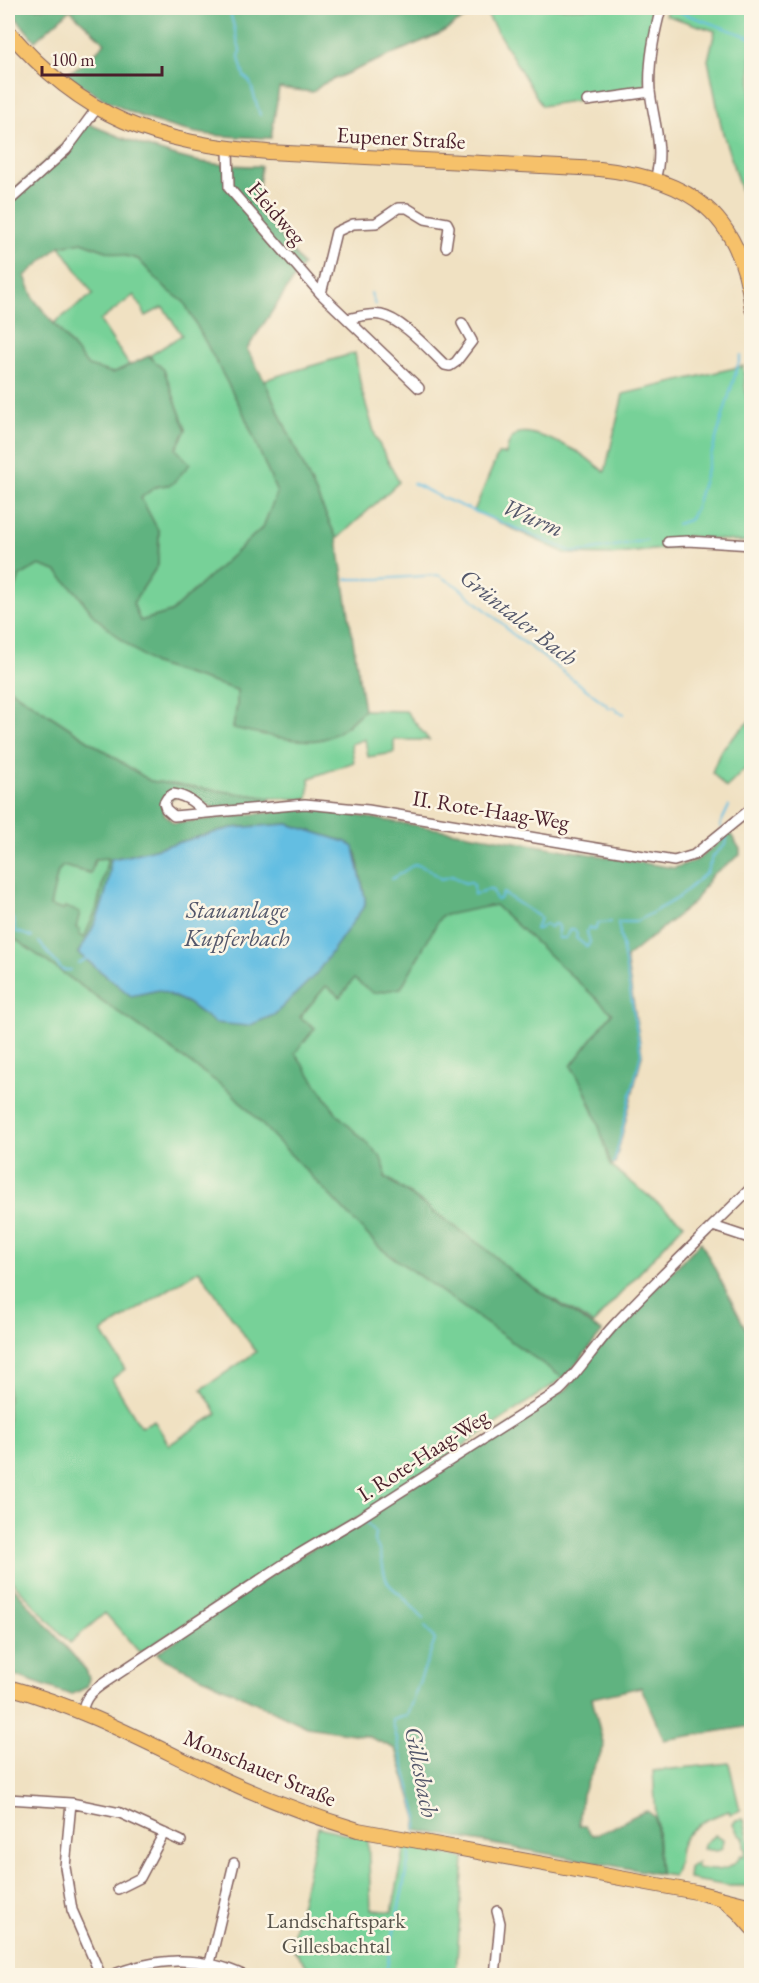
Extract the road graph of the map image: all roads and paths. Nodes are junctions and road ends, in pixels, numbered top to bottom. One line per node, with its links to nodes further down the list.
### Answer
1 (661, 8): 3 (street)
2 (8, 31): 5 (main road, Eupener Straße)
3 (650, 92): 4 (street); 7 (street)
4 (587, 102)
5 (97, 108): 6 (main road, Eupener Straße); 8 (street)
6 (228, 148): 7 (main road, Eupener Straße); 10 (street, Heidweg)
7 (655, 179): 11 (main road, Eupener Straße)
8 (8, 202)
9 (446, 247): 10 (street, Heidweg)
10 (321, 294): 12 (street, Heidweg)
11 (752, 309)
12 (347, 319): 13 (street); 14 (street, Heidweg)
13 (462, 323)
14 (419, 388)
15 (668, 542): 16 (street)
16 (752, 545)
17 (752, 808): 18 (street, II. Rote-Haag-Weg)
18 (205, 813)
19 (752, 1187): 20 (street, I. Rote-Haag-Weg)
20 (713, 1226): 21 (street); 23 (street, I. Rote-Haag-Weg)
21 (752, 1239)
22 (8, 1687): 23 (main road, Monschauer Straße)
23 (82, 1712): 30 (main road, Monschauer Straße)
24 (8, 1799): 25 (street)
25 (71, 1803): 26 (street); 35 (street)
26 (164, 1833): 27 (street); 29 (street)
27 (181, 1841)
28 (234, 1863): 34 (street)
29 (118, 1889)
30 (721, 1898): 31 (main road, Monschauer Straße); 33 (main road)
31 (752, 1906)
32 (497, 1911): 38 (street)
33 (752, 1928)
34 (210, 1963): 36 (street); 37 (street)
35 (101, 1976)
36 (109, 1976)
37 (245, 1976)
38 (495, 1976)

